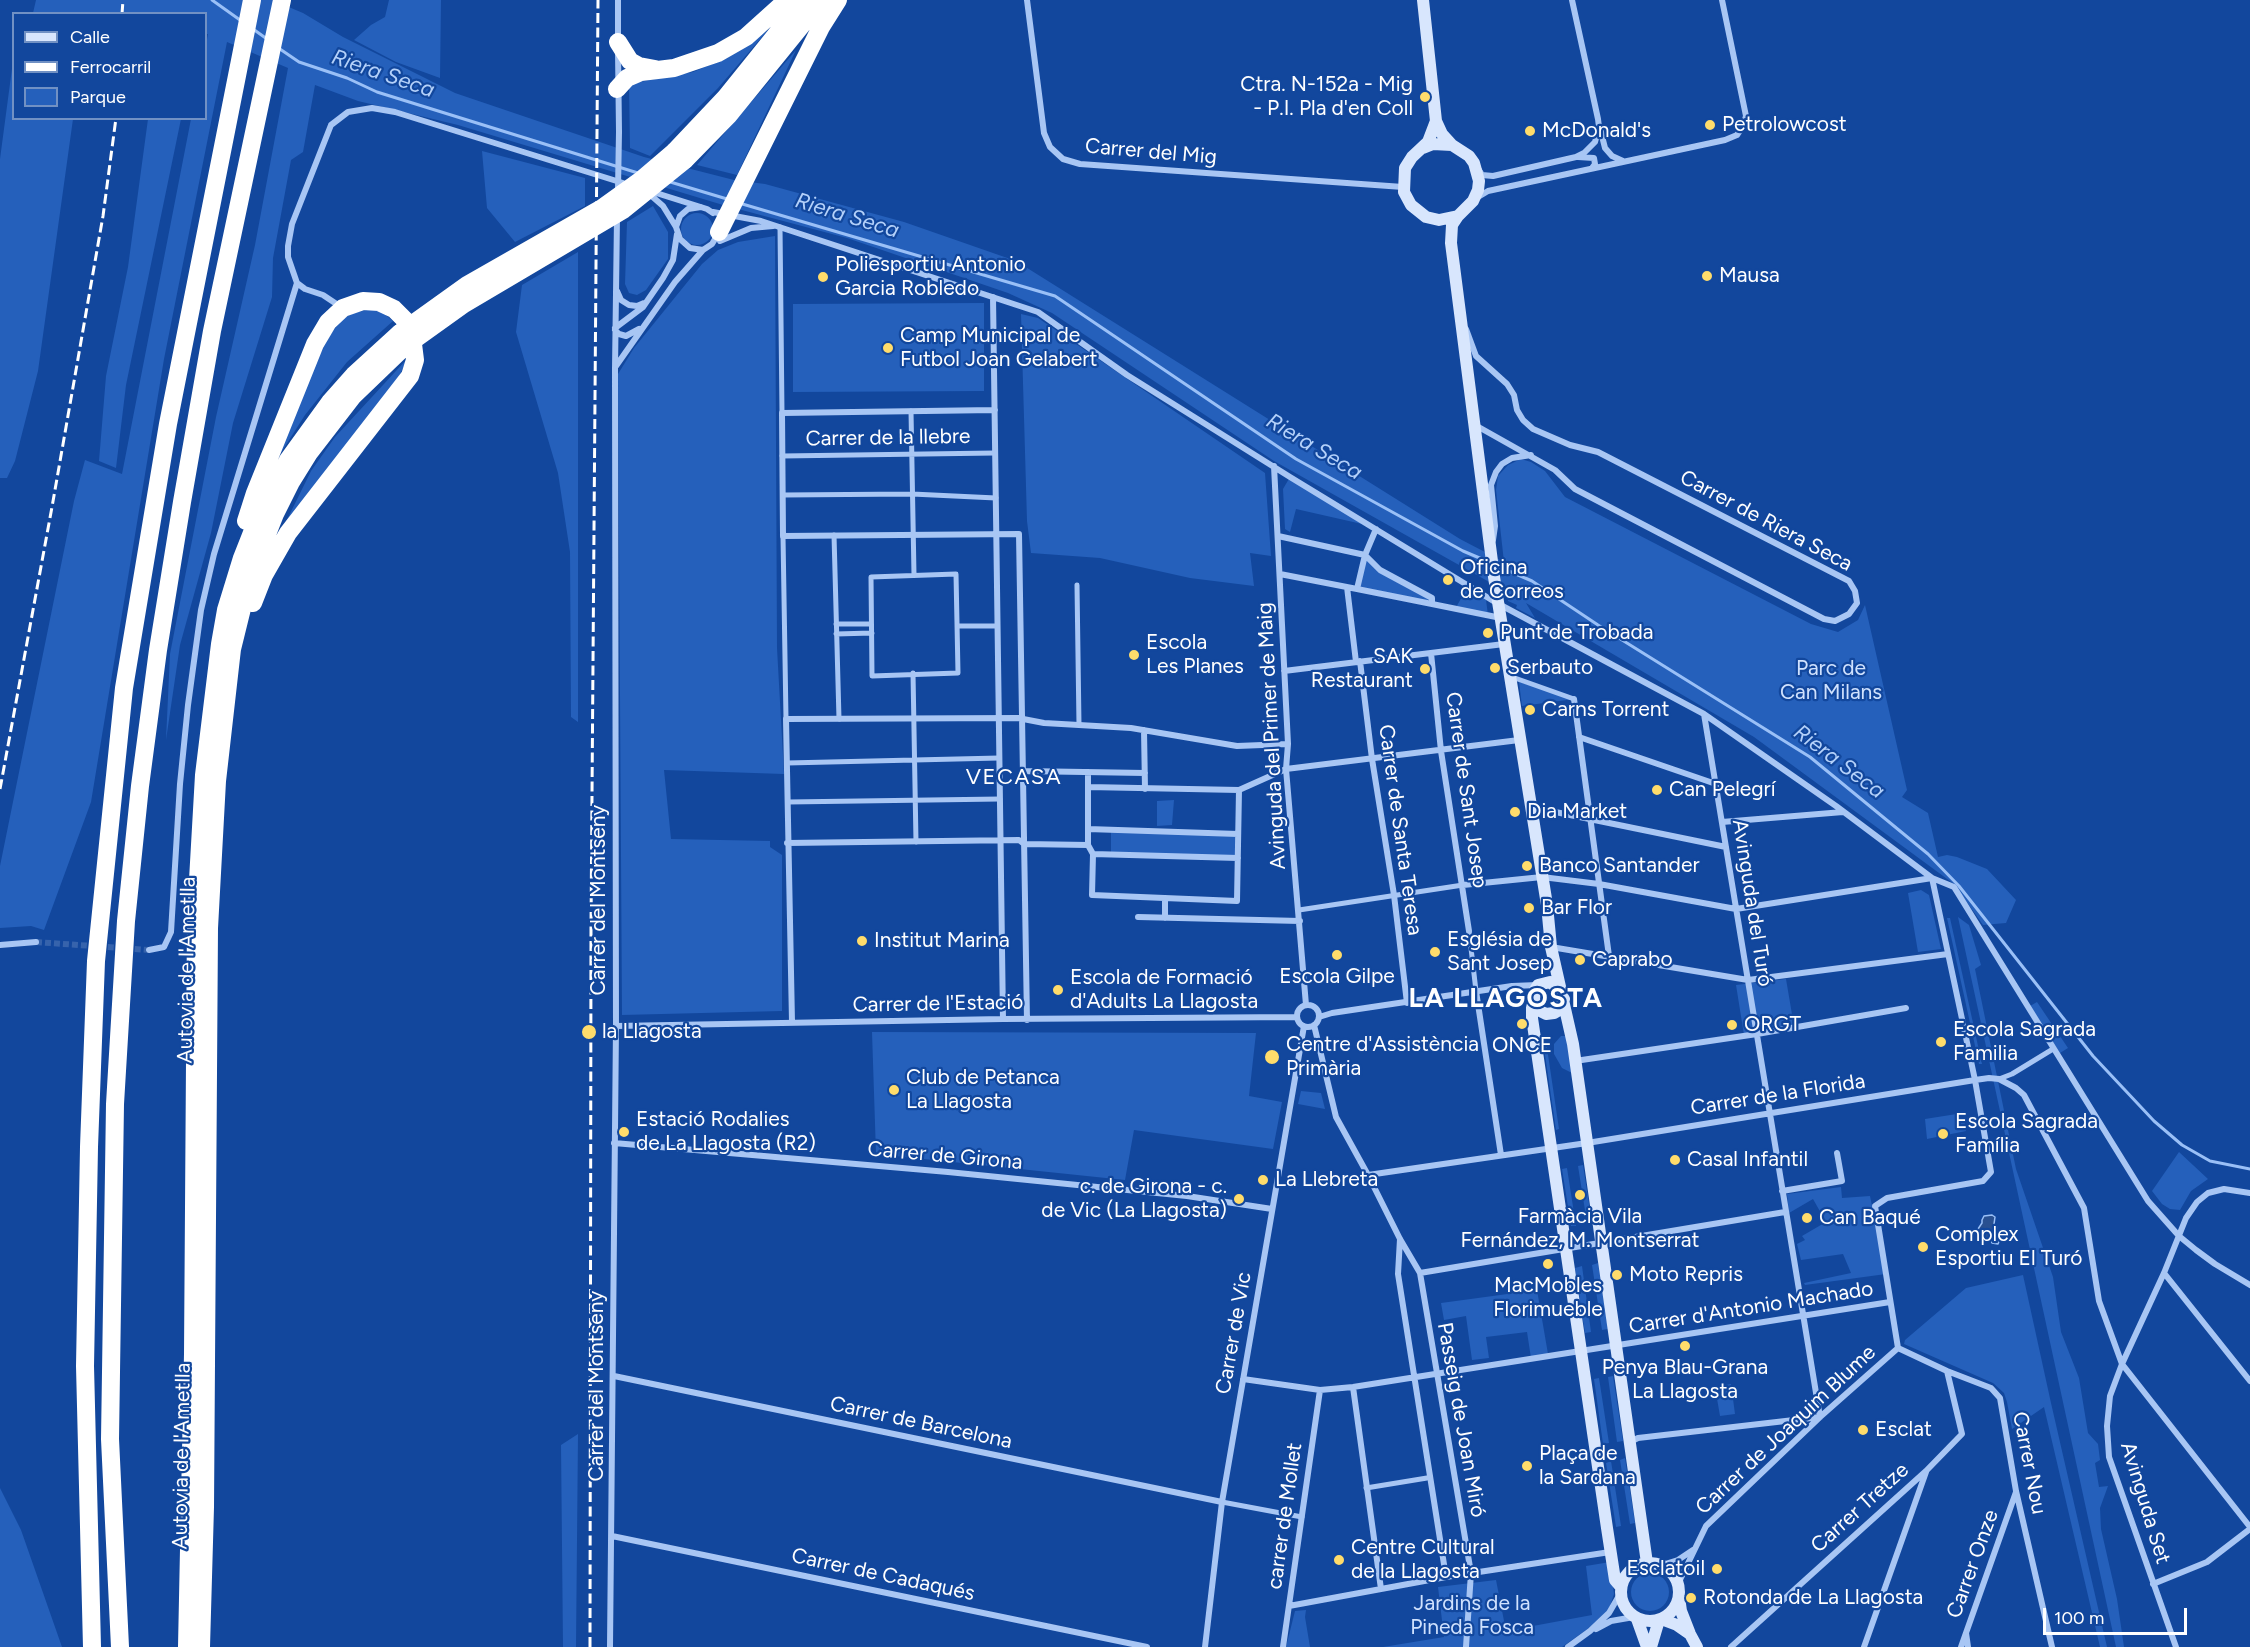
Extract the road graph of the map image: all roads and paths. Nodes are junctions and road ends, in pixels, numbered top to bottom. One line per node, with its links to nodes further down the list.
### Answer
1 (252, 0): 228 (highway)
2 (282, 0): 229 (highway)
3 (618, 0): 12 (street, Carrer del Montseny)
4 (788, 0): 13 (highway)
5 (804, 0): 19 (highway)
6 (822, 0): 19 (highway)
7 (838, 0): 28 (highway)
8 (1027, 0): 24 (street, Carrer del Mig)
9 (1423, 0): 16 (main road)
10 (1572, 0): 15 (street)
11 (1722, 0): 21 (street)
12 (618, 42): 13 (highway); 14 (street, Carrer del Montseny)
13 (659, 70): 14 (highway)
14 (617, 89): 37 (street, Carrer del Montseny, bridge)
15 (1598, 118): 20 (street); 21 (street)
16 (1436, 122): 17 (main road); 18 (main road)
17 (1452, 145): 18 (main road); 22 (main road)
18 (1423, 148): 24 (main road)
19 (680, 155): 44 (highway, bridge)
20 (1576, 157): 22 (street); 23 (street)
21 (1627, 161): 23 (street)
22 (1474, 163): 26 (main road)
23 (1592, 168): 26 (street)
24 (1403, 187): 30 (main road)
25 (644, 190): 27 (street); 32 (street); 36 (street)
26 (1473, 201): 29 (main road)
27 (701, 207): 28 (street); 32 (street)
28 (723, 211): 31 (street); 33 (highway)
29 (1458, 216): 30 (main road); 34 (main road)
30 (1433, 219): 34 (main road)
31 (779, 227): 33 (street); 38 (street); 48 (street)
32 (677, 230): 35 (street); 39 (street)
33 (715, 238): 35 (street)
34 (1450, 243): 41 (main road)
35 (703, 249): 42 (street)
36 (297, 283): 40 (street); 144 (street)
37 (616, 289): 39 (street); 43 (street, Carrer del Montseny)
38 (993, 297): 46 (street); 54 (street)
39 (647, 301): 43 (street)
40 (343, 308): 73 (highway); 87 (highway)
41 (1460, 311): 49 (main road); 52 (street, Carrer de Riera Seca)
42 (644, 325): 43 (street); 45 (street)
43 (615, 329): 45 (street, Carrer del Montseny)
44 (402, 340): 73 (highway); 87 (highway, Autovia de l'Ametlla)
45 (615, 369): 162 (street, Carrer del Montseny)
46 (994, 410): 47 (street); 50 (street)
47 (911, 411): 48 (street); 51 (street)
48 (782, 413): 53 (street)
49 (1475, 425): 52 (street, Carrer de Riera Seca); 64 (main road)
50 (995, 453): 51 (street, Carrer de la llebre); 57 (street)
51 (912, 454): 53 (street, Carrer de la llebre); 55 (street)
52 (1531, 455): 64 (street)
53 (782, 456): 56 (street)
54 (1274, 466): 58 (street); 63 (street, Avinguda del Primer de Maig)
55 (912, 494): 56 (street); 57 (street); 60 (street)
56 (783, 495): 62 (street)
57 (996, 498): 59 (street)
58 (1376, 529): 65 (street); 72 (street)
59 (996, 533): 60 (street); 78 (street); 94 (street)
60 (913, 534): 61 (street); 67 (street)
61 (834, 535): 62 (street); 75 (street)
62 (783, 536): 92 (street)
63 (1278, 536): 65 (street); 66 (street, Avinguda del Primer de Maig)
64 (1491, 549): 72 (main road)
65 (1365, 555): 70 (street); 71 (street)
66 (1280, 574): 69 (street); 84 (street, Avinguda del Primer de Maig)
67 (914, 575): 76 (street); 77 (street)
68 (1077, 585): 95 (street)
69 (1347, 587): 70 (street); 83 (street, Carrer de Santa Teresa)
70 (1357, 589): 71 (street)
71 (1432, 604): 74 (street)
72 (1499, 604): 74 (main road); 89 (street)
73 (226, 610): 230 (highway)
74 (1501, 618): 81 (main road)
75 (836, 624): 76 (street); 80 (street)
76 (872, 624): 79 (street)
77 (957, 626): 78 (street); 85 (street)
78 (997, 626): 90 (street)
79 (872, 633): 80 (street); 85 (street)
80 (836, 634): 93 (street)
81 (1505, 644): 82 (street); 86 (main road)
82 (1431, 653): 83 (street); 100 (street, Carrer de Sant Josep)
83 (1358, 662): 84 (street); 102 (street, Carrer de Santa Teresa)
84 (1284, 671): 99 (street, Avinguda del Primer de Maig)
85 (913, 673): 91 (street)
86 (1510, 677): 88 (street); 98 (main road)
87 (226, 696): 216 (highway, Autovia de l'Ametlla)
88 (1574, 699): 97 (street)
89 (1704, 714): 109 (street, Avinguda del Turó); 117 (street)
90 (999, 717): 91 (street); 94 (street); 101 (street)
91 (914, 718): 93 (street); 103 (street)
92 (786, 719): 93 (street); 104 (street)
93 (838, 719)
94 (1022, 719): 95 (street); 106 (street)
95 (1079, 725): 96 (street)
96 (1144, 730): 99 (street); 108 (street)
97 (1579, 737): 109 (street); 118 (street)
98 (1520, 740): 100 (street); 116 (main road)
99 (1288, 744): 105 (street, Avinguda del Primer de Maig)
100 (1441, 751): 102 (street); 133 (street, Carrer de Sant Josep)
101 (999, 758): 103 (street); 113 (street)
102 (1372, 759): 105 (street); 134 (street, Carrer de Santa Teresa)
103 (915, 760): 104 (street); 114 (street)
104 (787, 763): 115 (street)
105 (1286, 769): 112 (street); 137 (street, Avinguda del Primer de Maig)
106 (1023, 771): 107 (street); 125 (street)
107 (1088, 772): 108 (street); 110 (street)
108 (1145, 773): 111 (street)
109 (1716, 784): 119 (street, Avinguda del Turó)
110 (1088, 787): 111 (street); 120 (street)
111 (1145, 789): 112 (street)
112 (1239, 790): 121 (street)
113 (1000, 799): 114 (street); 122 (street)
114 (915, 800): 115 (street); 123 (street)
115 (788, 802): 124 (street)
116 (1531, 807): 118 (street); 130 (main road)
117 (1843, 812): 119 (street); 131 (street)
118 (1590, 819): 127 (street); 132 (street)
119 (1722, 822): 127 (street, Avinguda del Turó)
120 (1088, 829): 121 (street); 126 (street)
121 (1238, 834): 129 (street)
122 (1000, 840): 123 (street); 125 (street); 158 (street)
123 (916, 842): 124 (street)
124 (788, 843): 160 (street)
125 (1024, 844): 126 (street); 159 (street)
126 (1088, 845): 128 (street)
127 (1726, 847): 136 (street, Avinguda del Turó)
128 (1093, 854): 129 (street); 135 (street)
129 (1238, 858): 135 (street)
130 (1542, 877): 132 (street); 133 (street); 145 (main road)
131 (1932, 878): 136 (street); 146 (street); 165 (street)
132 (1599, 884): 136 (street); 147 (street)
133 (1463, 885): 134 (street); 141 (street, Carrer de Sant Josep)
134 (1394, 896): 137 (street); 153 (street, Carrer de Santa Teresa)
135 (1166, 898): 139 (street)
136 (1736, 909): 148 (street, Avinguda del Turó)
137 (1299, 910): 140 (street, Avinguda del Primer de Maig)
138 (1138, 917): 139 (street)
139 (1165, 918): 140 (street)
140 (1300, 921): 154 (street, Avinguda del Primer de Maig)
141 (1469, 931): 150 (street)
142 (36, 942): 143 (street)
143 (0, 945)
144 (149, 950)
145 (1551, 950): 147 (street); 149 (main road); 151 (main road)
146 (1948, 954): 148 (street); 168 (street)
147 (1610, 956): 148 (street)
148 (1748, 980): 164 (street, Avinguda del Turó)
149 (1542, 983): 150 (street); 151 (main road); 152 (main road)
150 (1476, 992): 153 (street); 174 (street)
151 (1563, 996): 152 (main road); 166 (main road)
152 (1534, 1000): 172 (main road)
153 (1407, 1002): 157 (street)
154 (1306, 1005): 156 (street); 157 (street)
155 (1906, 1008): 164 (street)
156 (1297, 1017): 159 (street, Carrer de l'Estació); 163 (street)
157 (1319, 1017): 161 (street)
158 (1003, 1019): 159 (street, Carrer de l'Estació); 160 (street, Carrer de l'Estació)
159 (1027, 1020)
160 (792, 1022): 162 (street, Carrer de l'Estació)
161 (1314, 1025): 163 (street); 175 (street, Passeig de Joan Miró)
162 (616, 1026): 170 (street, Carrer del Montseny)
163 (1304, 1026): 178 (street, Carrer de Vic)
164 (1756, 1034): 166 (street); 169 (street, Avinguda del Turó)
165 (2053, 1049): 167 (street); 180 (street)
166 (1575, 1062): 171 (main road)
167 (1999, 1079): 168 (street, Carrer de la Florida); 192 (street)
168 (1975, 1080): 169 (street, Carrer de la Florida); 187 (street, Carrer de Joaquim Blume)
169 (1769, 1114): 171 (street, Carrer de la Florida); 176 (street, Avinguda del Turó)
170 (614, 1143): 178 (street, Carrer de Girona); 195 (street, Carrer del Montseny)
171 (1587, 1143): 172 (street, Carrer de la Florida); 182 (main road)
172 (1551, 1147): 174 (street, Carrer de la Florida); 183 (main road)
173 (1837, 1153): 176 (street)
174 (1501, 1155): 175 (street, Carrer de la Florida)
175 (1368, 1176): 181 (street, Passeig de Joan Miró)
176 (1782, 1191): 179 (street, Avinguda del Turó)
177 (2250, 1193): 180 (street, Avinguda Set)
178 (1272, 1209): 197 (street, Carrer de Vic)
179 (1785, 1212): 182 (street); 188 (street, Avinguda del Turó)
180 (2179, 1236): 185 (street, Avinguda Set); 186 (street)
181 (1400, 1239): 184 (street, Passeig de Joan Miró); 196 (street, Passeig de Joan Miró)
182 (1601, 1243): 183 (street); 189 (main road)
183 (1567, 1248): 184 (street); 191 (main road)
184 (1420, 1273): 194 (street, Passeig de Joan Miró)
185 (2164, 1274): 192 (street, Avinguda Set); 198 (street)
186 (2250, 1285)
187 (1890, 1302): 188 (street, Carrer d'Antonio Machado); 190 (street, Carrer de Joaquim Blume)
188 (1803, 1317): 189 (street, Carrer d'Antonio Machado); 201 (street, Avinguda del Turó)
189 (1616, 1346): 191 (street, Carrer d'Antonio Machado); 202 (main road)
190 (1898, 1348): 193 (street, Carrer Nou); 201 (street, Carrer de Joaquim Blume)
191 (1581, 1352): 194 (street, Carrer d'Antonio Machado); 212 (main road)
192 (2122, 1364): 209 (street); 218 (street, Avinguda Set)
193 (1947, 1371): 203 (street, Carrer Tretze); 206 (street, Carrer Nou)
194 (1437, 1374): 196 (street, Carrer d'Antonio Machado); 215 (street, Passeig de Joan Miró)
195 (614, 1377): 207 (street, Carrer de Barcelona); 210 (street, Carrer del Montseny)
196 (1415, 1378): 199 (street, Carrer d'Antonio Machado); 217 (street, Passeig de Joan Miró)
197 (1243, 1379): 200 (street, Carrer d'Antonio Machado); 207 (street, Carrer de Vic)
198 (2250, 1381)
199 (1353, 1387): 200 (street, Carrer d'Antonio Machado); 205 (street)
200 (1320, 1390): 208 (street, carrer de Mollet)
201 (1820, 1417): 202 (street); 211 (street, Carrer de Joaquim Blume)
202 (1630, 1442): 213 (main road)
203 (1926, 1471): 241 (street, Carrer Tretze); 242 (street)
204 (1427, 1478): 205 (street)
205 (1366, 1488): 219 (street)
206 (2016, 1491): 226 (street, Carrer Onze); 245 (street, Carrer Nou)
207 (1222, 1502): 208 (street); 235 (street, Carrer de Vic)
208 (1302, 1517): 222 (street, carrer de Mollet)
209 (2250, 1528): 218 (street)
210 (612, 1536): 233 (street, Carrer del Montseny); 234 (street, Carrer de Cadaqués)
211 (1694, 1550): 214 (street); 220 (street, Carrer de Joaquim Blume)
212 (1610, 1552): 215 (street); 221 (main road)
213 (1647, 1563): 214 (main road); 221 (main road)
214 (1662, 1565): 220 (main road)
215 (1471, 1573): 217 (street); 237 (street, Passeig de Joan Miró)
216 (203, 1576): 231 (highway, Autovia de l'Ametlla); 232 (highway)
217 (1446, 1577): 219 (street)
218 (2153, 1584): 246 (street, Avinguda Set)
219 (1381, 1589): 222 (street)
220 (1679, 1590): 224 (main road); 227 (main road)
221 (1621, 1591): 223 (main road); 225 (street)
222 (1289, 1606): 236 (street, carrer de Mollet)
223 (1636, 1618): 224 (main road); 225 (street); 239 (main road)
224 (1660, 1620): 227 (main road); 239 (main road)
225 (1590, 1631): 238 (street)
226 (1966, 1631): 243 (street, Carrer Onze); 244 (street)
227 (1690, 1634): 240 (main road)
228 (92, 1647)
229 (120, 1647)
230 (187, 1647)
231 (201, 1647)
232 (209, 1647)
233 (610, 1647)
234 (1148, 1647)
235 (1205, 1647)
236 (1282, 1647)
237 (1466, 1647)
238 (1568, 1647)
239 (1649, 1647)
240 (1697, 1647)
241 (1731, 1647)
242 (1864, 1647)
243 (1960, 1647)
244 (1968, 1647)
245 (2052, 1647)
246 (2176, 1647)

